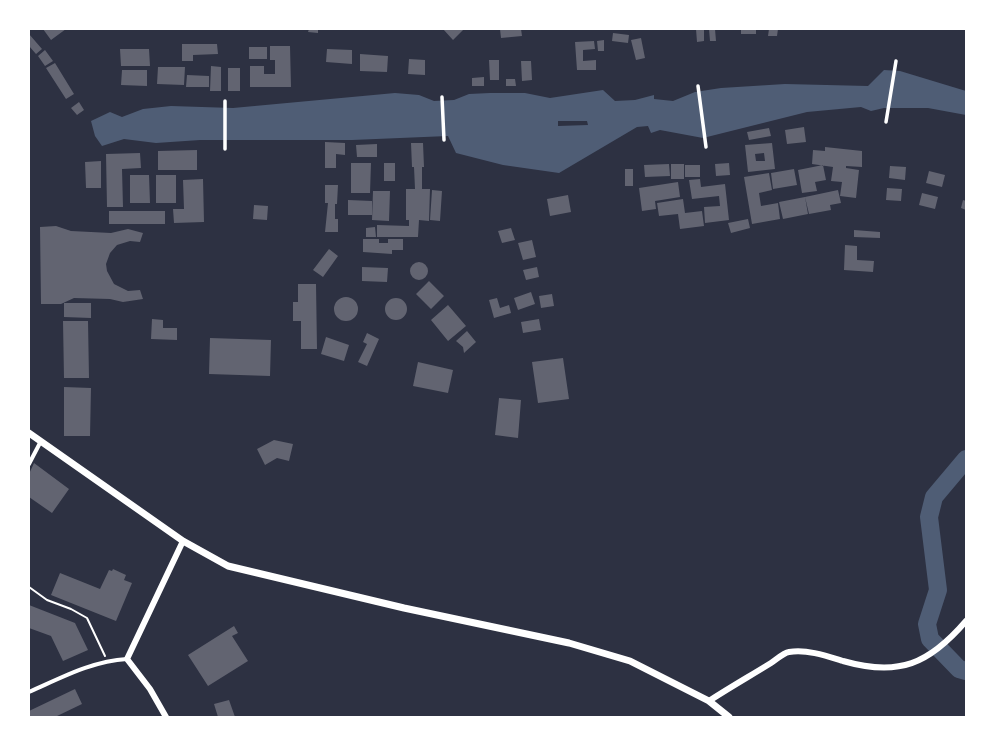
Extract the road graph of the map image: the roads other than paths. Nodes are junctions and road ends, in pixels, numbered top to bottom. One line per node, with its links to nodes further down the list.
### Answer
1 (896, 60): 5 (street)
2 (698, 86): 7 (street)
3 (442, 97): 6 (street)
4 (225, 101): 8 (street)
5 (886, 122)
6 (444, 140)
7 (706, 147)
8 (226, 149)
9 (29, 433): 10 (main road)
10 (41, 441): 11 (street); 12 (main road)
11 (29, 464)
12 (183, 541): 14 (street); 16 (main road)
13 (966, 621): 16 (street)
14 (127, 659): 15 (street); 17 (street)
15 (29, 692)
16 (708, 701): 18 (main road)
17 (166, 717)
18 (729, 717)

